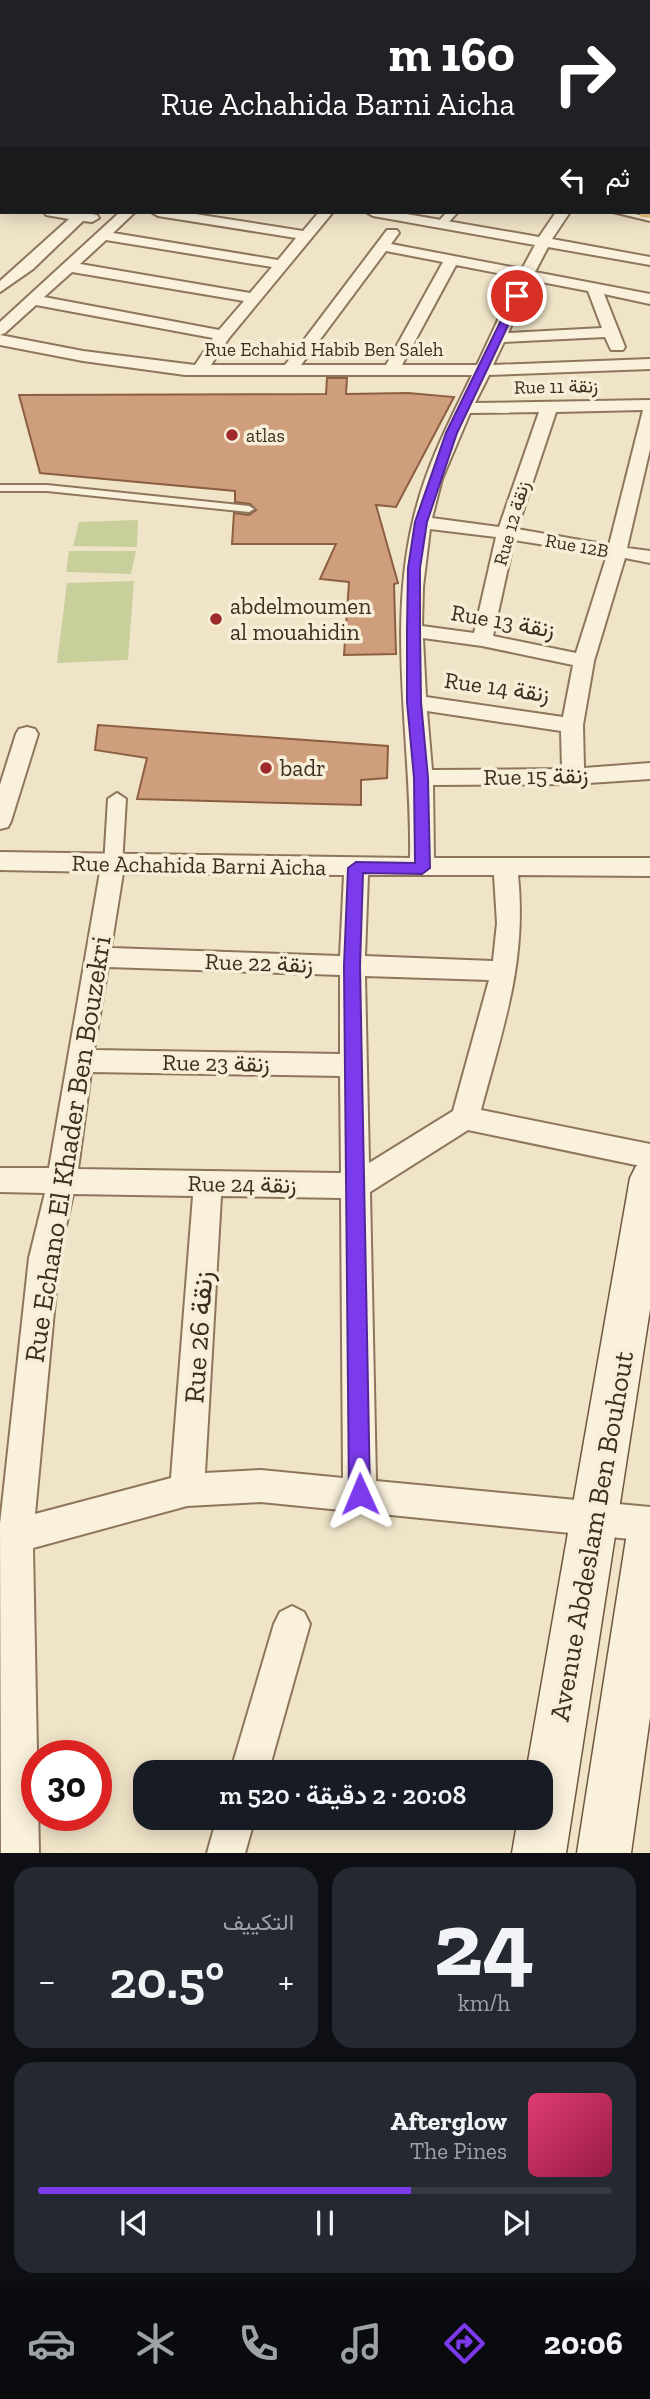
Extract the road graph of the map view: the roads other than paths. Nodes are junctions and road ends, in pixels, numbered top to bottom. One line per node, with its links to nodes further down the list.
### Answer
1 (66, 214): 7 (street)
2 (170, 214): 13 (street)
3 (324, 214): 13 (street)
4 (389, 214): 8 (street)
5 (562, 214): 14 (street)
6 (626, 214): 11 (lane)
7 (80, 216): 9 (street); 21 (street)
8 (405, 216): 10 (street); 15 (street)
9 (122, 217): 12 (street)
10 (447, 217): 14 (street)
11 (650, 219)
12 (104, 236): 18 (street); 19 (street)
13 (307, 236): 18 (street)
14 (542, 240): 17 (street); 20 (street)
15 (382, 246): 16 (street); 33 (street)
16 (452, 260): 20 (street); 34 (street)
17 (650, 261)
18 (284, 265): 23 (street)
19 (70, 267): 23 (street); 25 (street)
20 (527, 275): 22 (street); 29 (street)
21 (0, 288)
22 (594, 288): 24 (street); 27 (street)
23 (255, 298): 28 (street)
24 (650, 299)
25 (34, 300): 26 (street); 28 (street)
26 (0, 330)
27 (611, 332): 29 (street); 31 (street)
28 (223, 335): 35 (street)
29 (498, 338): 36 (street)
30 (0, 340): 35 (street, Rue Echahid Habib Ben Saleh)
31 (624, 364): 32 (street, Rue Echahid Habib Ben Saleh); 36 (street, Rue Echahid Habib Ben Saleh)
32 (650, 364)
33 (290, 368): 34 (street, Rue Echahid Habib Ben Saleh); 35 (street, Rue Echahid Habib Ben Saleh)
34 (392, 369): 36 (street, Rue Echahid Habib Ben Saleh)
35 (200, 370)
36 (484, 370): 38 (street)
37 (650, 405): 39 (street, Rue 11 زنقة)
38 (463, 408): 39 (street, Rue 11 زنقة); 43 (street)
39 (549, 408): 44 (street, Rue 12 زنقة)
40 (650, 412): 45 (street)
41 (0, 488): 42 (lane)
42 (249, 509)
43 (421, 522): 44 (street, Rue 12B); 47 (street)
44 (506, 533): 45 (street, Rue 12B); 48 (street, Rue 12 زنقة)
45 (617, 552): 46 (street, Rue 12B); 49 (street)
46 (650, 557)
47 (414, 631): 48 (street, Rue 13 زنقة); 50 (street)
48 (482, 640): 49 (street, Rue 13 زنقة)
49 (584, 661): 51 (street)
50 (414, 702): 51 (street, Rue 14 زنقة); 55 (street)
51 (572, 725): 54 (street)
52 (27, 734): 57 (street)
53 (650, 771): 54 (street, Rue 15 زنقة)
54 (573, 776): 55 (street, Rue 15 زنقة)
55 (421, 778): 63 (street)
56 (117, 799): 59 (street)
57 (0, 821)
58 (0, 861): 59 (street, Rue Achahida Barni Aicha)
59 (113, 865): 62 (street, Rue Achahida Barni Aicha); 64 (street, Rue Echano El Khader Ben Bouzekri)
60 (505, 866): 61 (street, Rue Achahida Barni Aicha); 63 (street, Rue Achahida Barni Aicha); 66 (street)
61 (650, 867)
62 (356, 868): 63 (street, Rue Achahida Barni Aicha); 65 (street)
63 (422, 868)
64 (98, 957): 65 (street, Rue 22 زنقة); 67 (street, Rue Echano El Khader Ben Bouzekri)
65 (352, 966): 66 (street, Rue 22 زنقة); 68 (street)
66 (503, 971): 69 (street)
67 (79, 1061): 68 (street, Rue 23 زنقة); 72 (street, Rue Echano El Khader Ben Bouzekri)
68 (354, 1065): 75 (street)
69 (465, 1118): 70 (street); 75 (street)
70 (650, 1156)
71 (650, 1178): 78 (main road, Avenue Abdeslam Ben Bouhout)
72 (62, 1179): 73 (street, Rue 24 زنقة); 74 (street, Rue 24 زنقة); 80 (street, Rue Echano El Khader Ben Bouzekri)
73 (0, 1180)
74 (208, 1184): 75 (street, Rue 24 زنقة); 76 (street, Rue 26 زنقة)
75 (355, 1186): 77 (street)
76 (187, 1490): 77 (street); 80 (street)
77 (360, 1494): 78 (street)
78 (596, 1517): 79 (street); 87 (main road, Avenue Abdeslam Ben Bouhout)
79 (650, 1524)
80 (8, 1538): 85 (street, Rue Echano El Khader Ben Bouzekri)
81 (650, 1539): 88 (main road)
82 (292, 1624): 83 (street)
83 (253, 1760)
84 (233, 1830): 86 (street)
85 (20, 1853)
86 (226, 1853)
87 (539, 1853)
88 (604, 1853)

